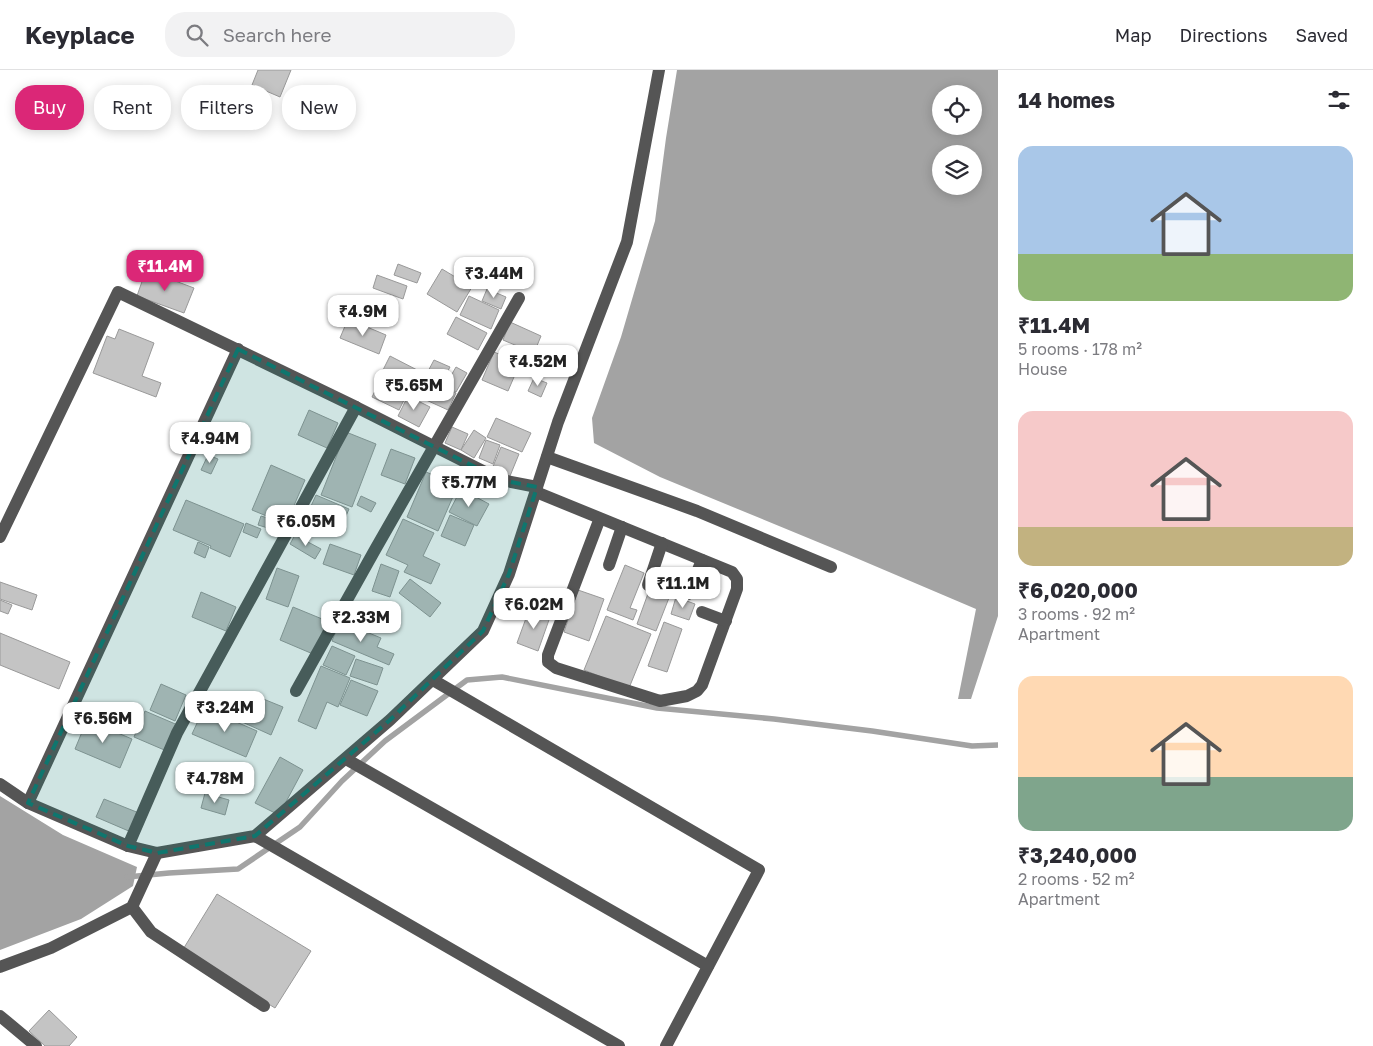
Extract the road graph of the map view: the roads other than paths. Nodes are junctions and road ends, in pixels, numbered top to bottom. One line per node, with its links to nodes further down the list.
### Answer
1 (659, 70): 6 (street)
2 (519, 298): 5 (street)
3 (238, 350): 4 (street); 10 (street); 23 (street)
4 (356, 406): 5 (street); 25 (street)
5 (434, 447): 7 (street); 20 (street)
6 (547, 457): 7 (street); 14 (street)
7 (536, 489): 8 (street); 19 (street)
8 (600, 518): 9 (street); 18 (street)
9 (622, 527): 11 (street); 13 (street)
10 (0, 537)
11 (662, 543): 12 (street); 15 (street)
12 (702, 560): 16 (street); 18 (street)
13 (609, 565)
14 (831, 567)
15 (648, 585)
16 (688, 594)
17 (702, 612): 18 (street)
18 (726, 621)
19 (438, 683): 21 (street); 28 (street)
20 (296, 691)
21 (348, 760): 24 (street); 28 (street)
22 (0, 784): 23 (street)
23 (28, 803): 25 (street)
24 (259, 839): 26 (street); 33 (street)
25 (128, 846): 26 (street)
26 (157, 853): 27 (street)
27 (132, 907): 29 (street); 30 (street)
28 (708, 966): 34 (street)
29 (0, 967)
30 (264, 1006)
31 (0, 1016): 32 (street)
32 (36, 1046)
33 (619, 1046)
34 (666, 1046)

